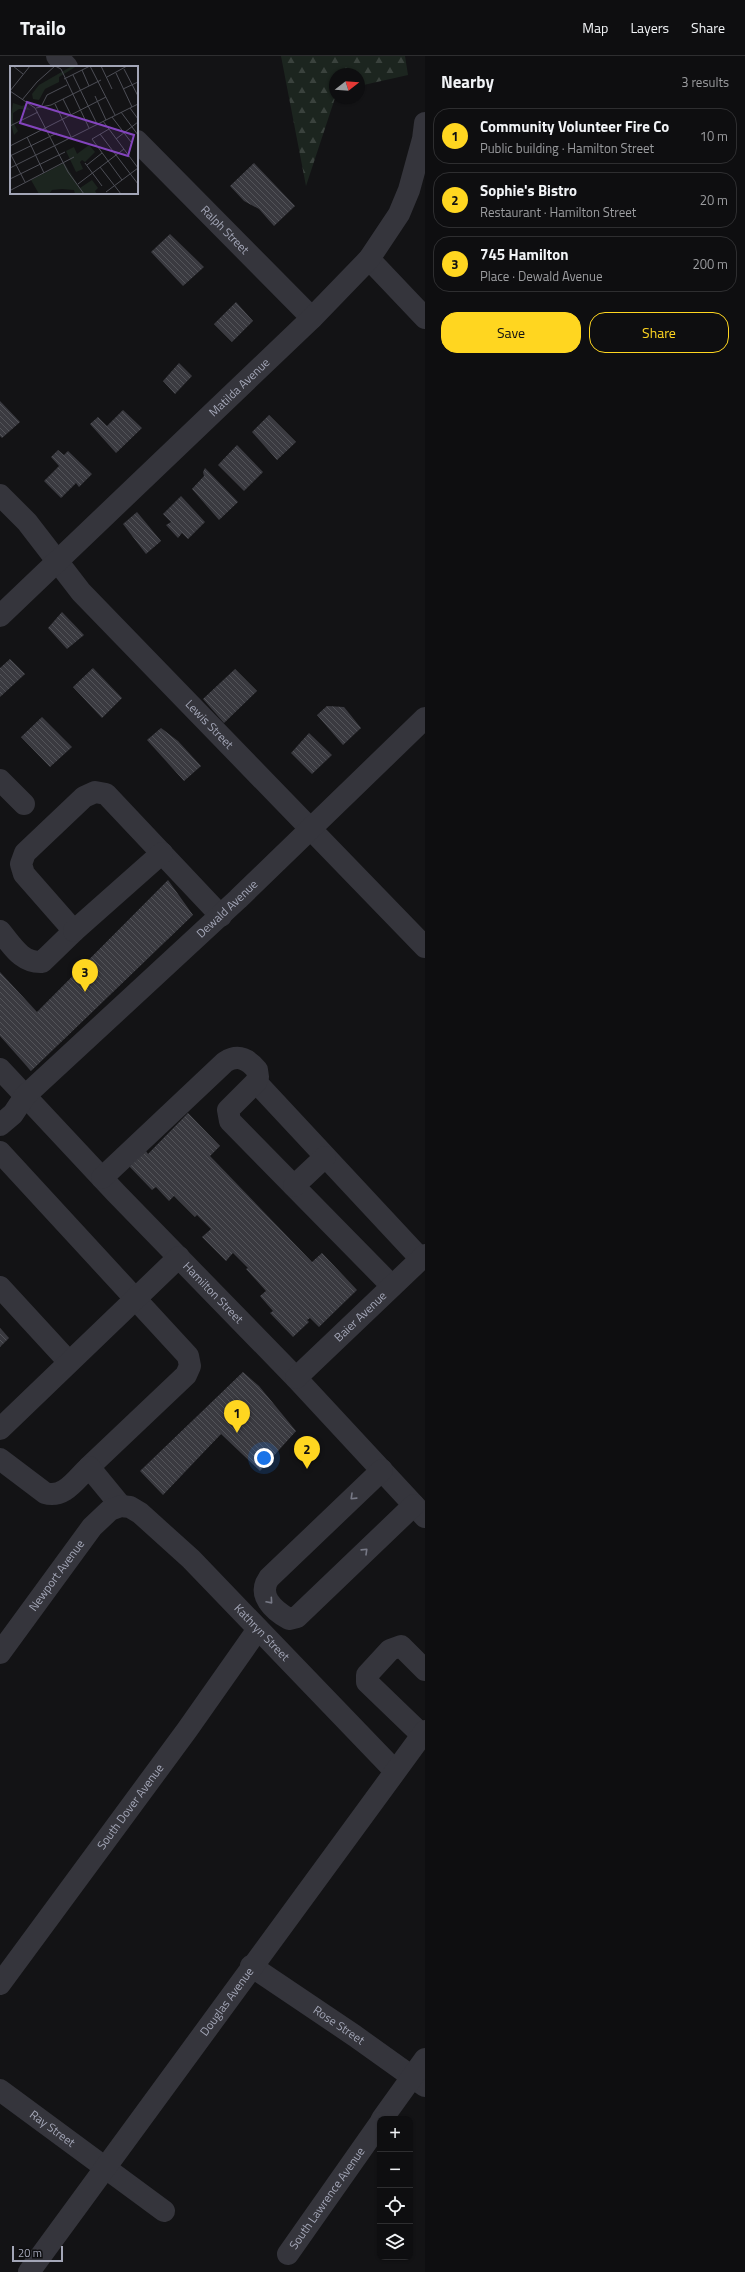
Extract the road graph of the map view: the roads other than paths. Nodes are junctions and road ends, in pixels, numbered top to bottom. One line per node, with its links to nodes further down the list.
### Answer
1 (57, 56): 2 (street)
2 (66, 66)
3 (425, 123): 5 (street, Matilda Avenue)
4 (138, 142): 6 (street, Ralph Street)
5 (370, 258): 6 (street, Matilda Avenue); 7 (street)
6 (312, 318): 9 (street, Matilda Avenue)
7 (425, 318)
8 (0, 495): 9 (street, Lewis Street)
9 (57, 560): 10 (street, Matilda Avenue); 14 (street, Lewis Street)
10 (0, 616)
11 (425, 718): 14 (street, Dewald Avenue)
12 (0, 780): 13 (street)
13 (24, 804)
14 (311, 829): 16 (street, Dewald Avenue); 19 (street, Lewis Street)
15 (162, 853): 16 (street); 18 (street); 18 (street)
16 (221, 916): 22 (street, Dewald Avenue)
17 (0, 931): 18 (street)
18 (74, 931)
19 (425, 947)
20 (0, 1069): 22 (street, Hamilton Street)
21 (256, 1082): 25 (street); 26 (street); 27 (street)
22 (25, 1096): 23 (street, Dewald Avenue); 26 (street, Hamilton Street)
23 (0, 1125)
24 (0, 1152): 32 (street)
25 (325, 1157): 27 (street); 29 (street)
26 (102, 1178): 28 (street, Hamilton Street)
27 (294, 1186): 30 (street)
28 (178, 1257): 32 (street); 34 (street, Hamilton Street)
29 (423, 1257): 30 (street, Baier Avenue)
30 (392, 1286): 34 (street, Baier Avenue)
31 (0, 1288): 33 (street)
32 (134, 1298): 33 (street); 37 (street)
33 (69, 1362): 35 (street)
34 (296, 1378): 38 (street, Hamilton Street)
35 (0, 1428)
36 (0, 1459): 37 (street)
37 (89, 1467): 39 (street)
38 (382, 1470): 40 (street, Hamilton Street); 40 (street, one-way to 40)
39 (121, 1506): 41 (street, Kathryn Street); 42 (street, Newport Avenue)
40 (419, 1511)
41 (258, 1629): 45 (street, Kathryn Street); 47 (street, South Dover Avenue)
42 (0, 1653)
43 (425, 1670): 44 (street)
44 (423, 1733): 45 (street, Douglas Avenue)
45 (395, 1771): 46 (street, Douglas Avenue)
46 (251, 1966): 49 (street, Rose Street); 53 (street, Douglas Avenue)
47 (0, 1984)
48 (425, 2059): 49 (street)
49 (419, 2081): 51 (street)
50 (0, 2090): 53 (street, Ray Street)
51 (385, 2116)
52 (377, 2127): 55 (street, South Lawrence Avenue)
53 (105, 2166): 54 (street, Ray Street); 56 (street, Douglas Avenue)
54 (164, 2211)
55 (288, 2254)
56 (29, 2272)

